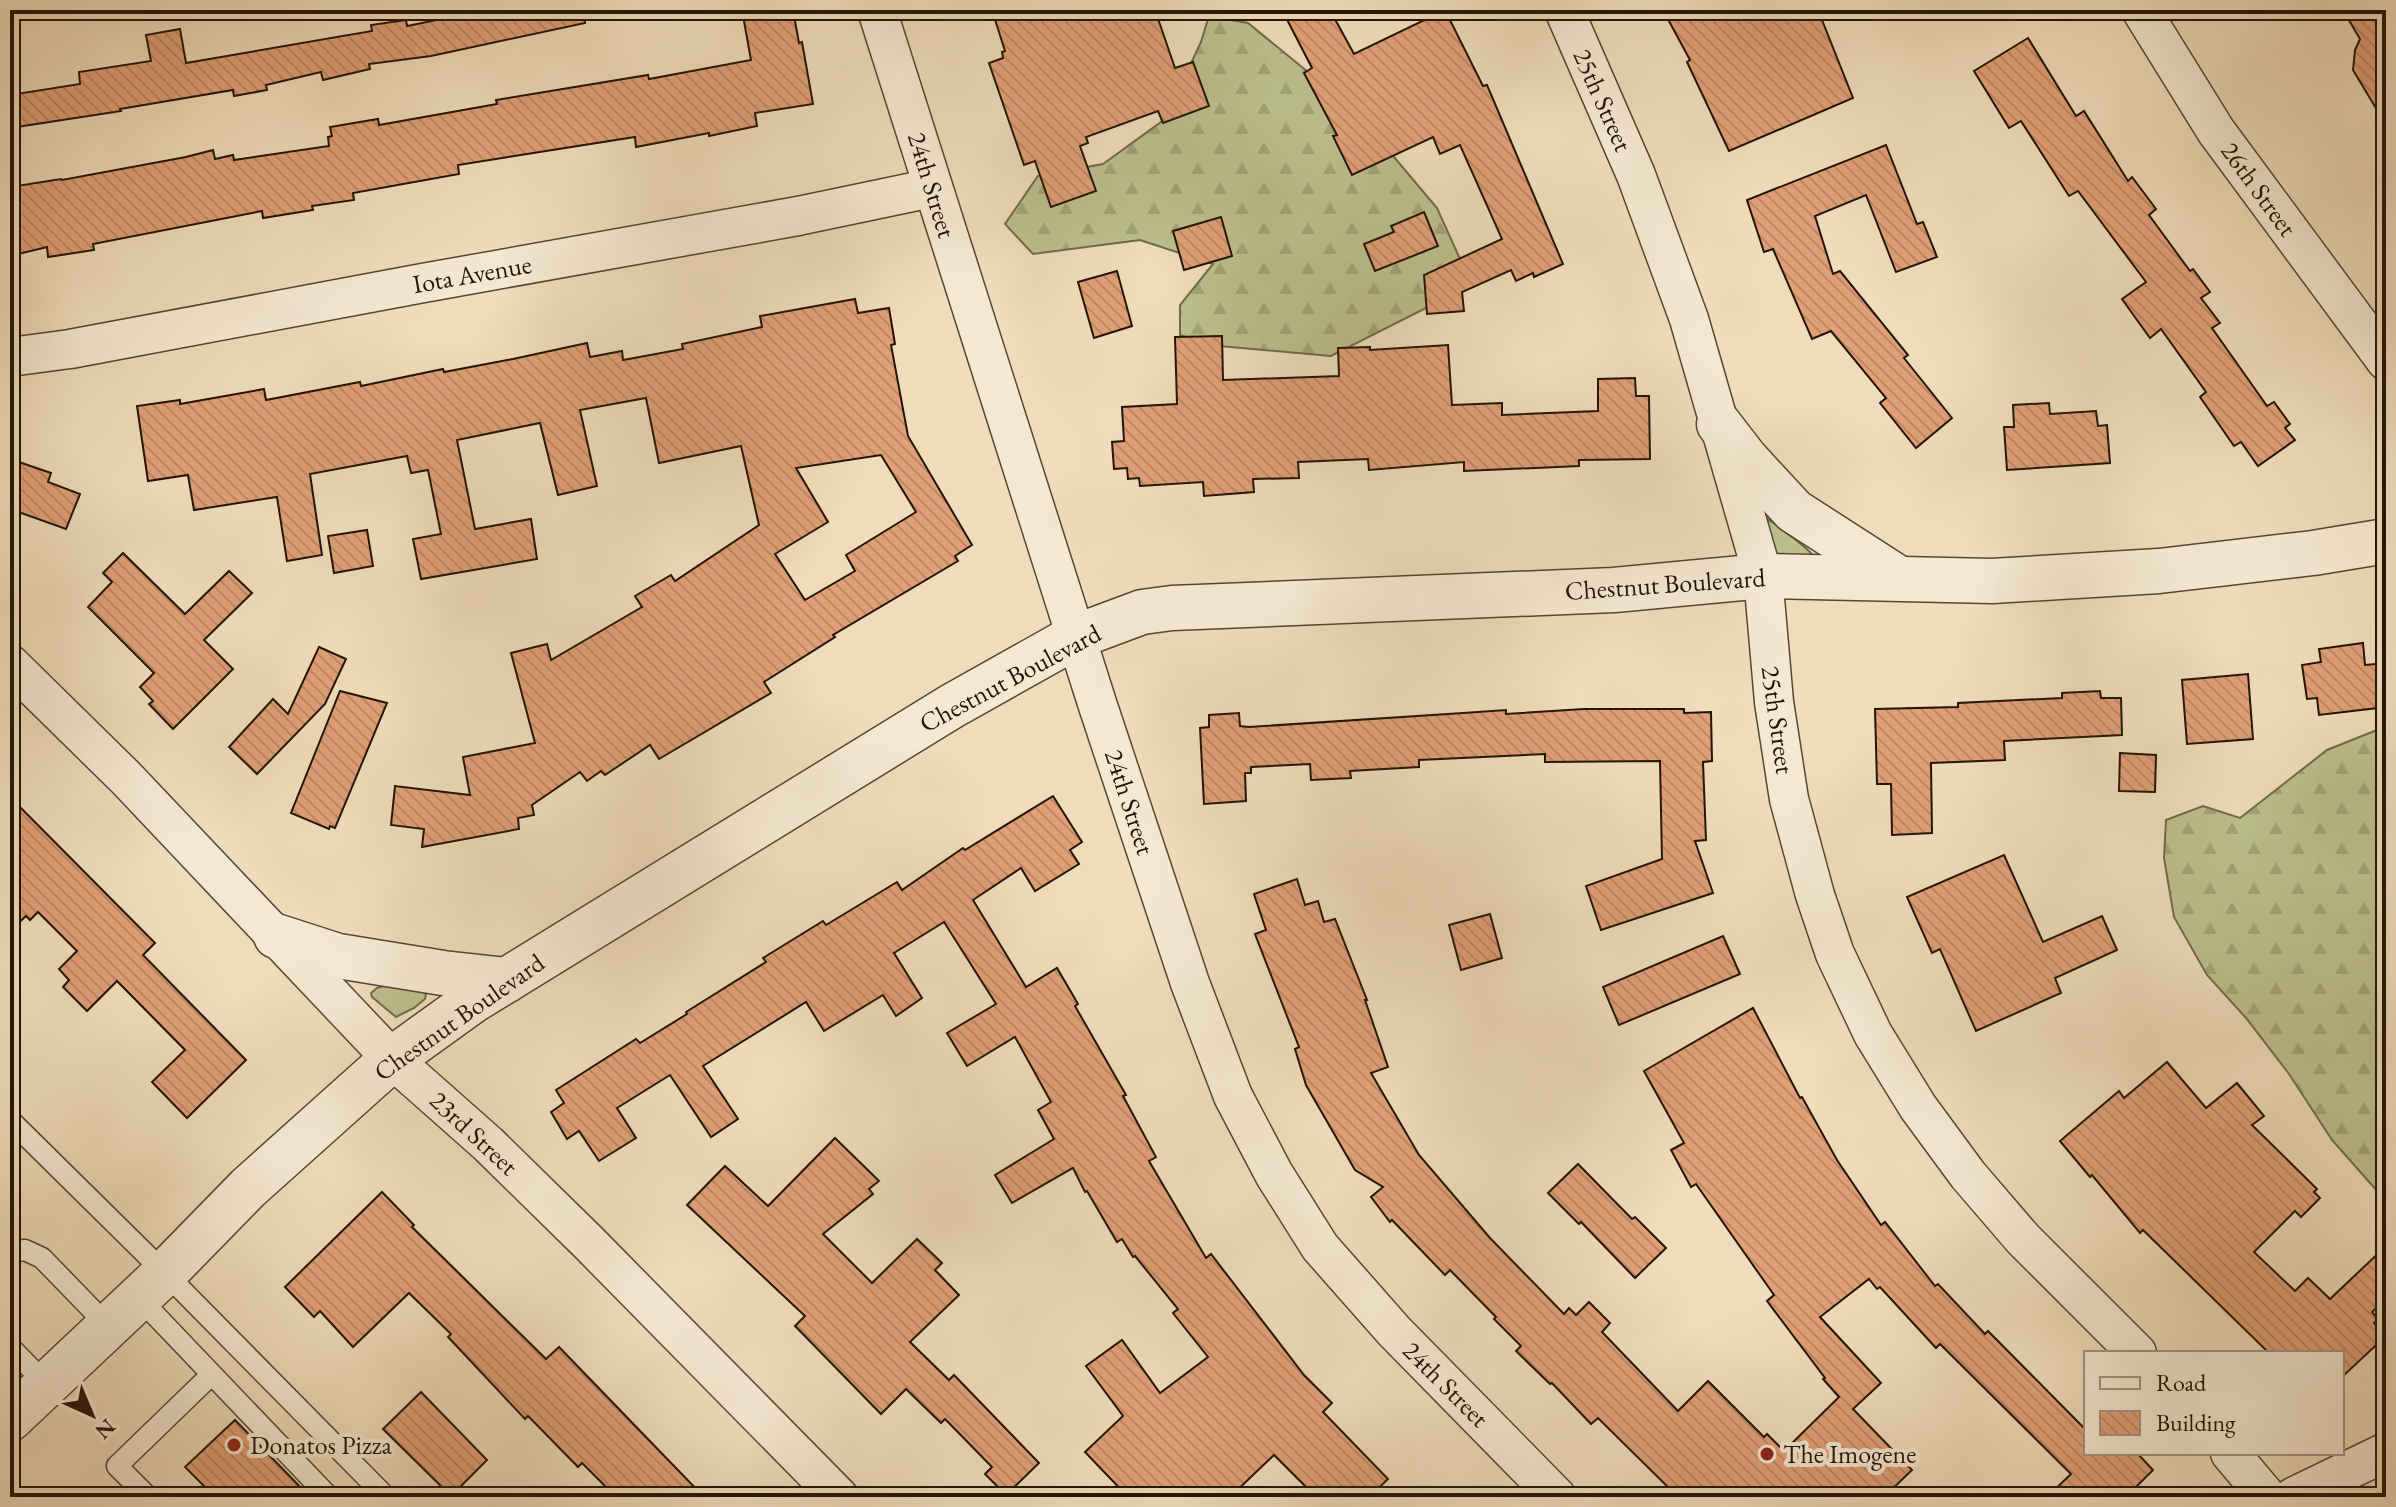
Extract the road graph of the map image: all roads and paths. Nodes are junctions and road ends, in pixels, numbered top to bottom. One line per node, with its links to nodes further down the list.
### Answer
1 (877, 10): 4 (street, 24th Street)
2 (1564, 10): 7 (street, 25th Street)
3 (2141, 10): 6 (street, 26th Street)
4 (932, 188): 5 (street, Iota Avenue); 11 (street, 24th Street)
5 (10, 357)
6 (2386, 361)
7 (1719, 424): 9 (street, 25th Street); 10 (street)
8 (2386, 541): 10 (street, Chestnut Boulevard)
9 (1763, 576): 10 (street, Chestnut Boulevard); 11 (street, Chestnut Boulevard); 20 (street, 25th Street)
10 (1900, 579)
11 (1075, 637): 14 (street, Chestnut Boulevard); 30 (street, 24th Street)
12 (10, 664): 13 (street, 23rd Street)
13 (276, 936): 14 (street); 15 (street, 23rd Street)
14 (507, 980): 15 (street, Chestnut Boulevard)
15 (392, 1059): 18 (street, Chestnut Boulevard); 29 (street, 23rd Street)
16 (10, 1120): 18 (lane)
17 (10, 1252): 18 (lane)
18 (138, 1299): 21 (lane); 22 (street, Chestnut Boulevard); 28 (lane)
19 (10, 1347): 22 (lane)
20 (2135, 1351)
21 (211, 1375): 26 (lane); 27 (lane)
22 (47, 1385): 23 (street, Chestnut Boulevard)
23 (10, 1419)
24 (2386, 1452): 32 (street)
25 (2232, 1455): 31 (street)
26 (148, 1497)
27 (329, 1497)
28 (386, 1497)
29 (839, 1497)
30 (1557, 1497)
31 (2267, 1497)
32 (2293, 1497)

